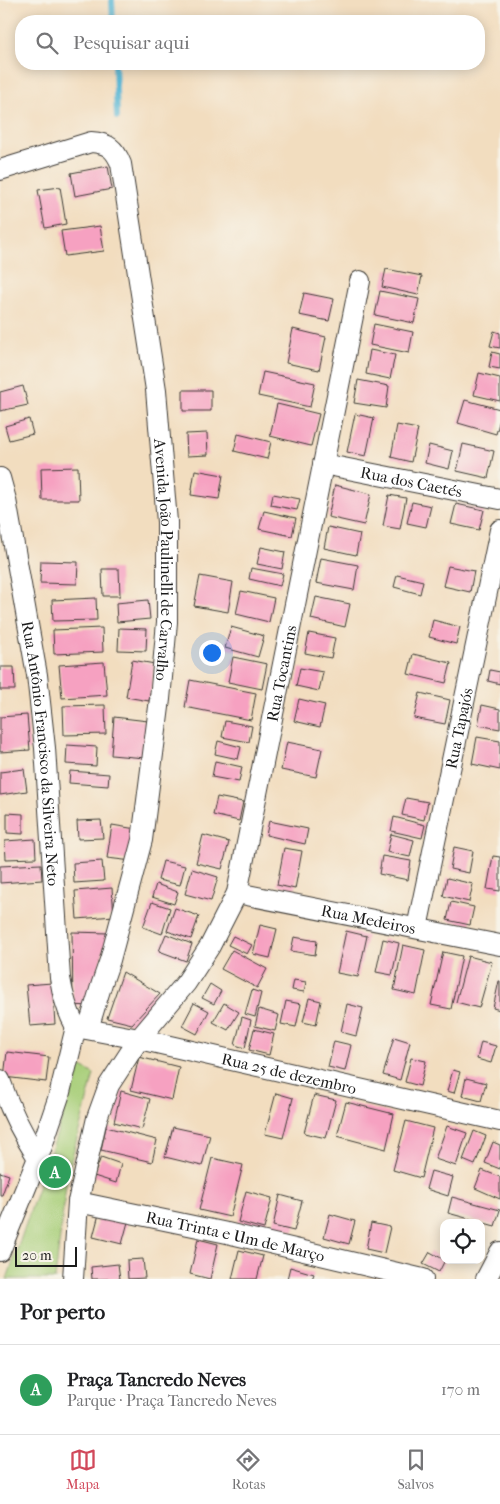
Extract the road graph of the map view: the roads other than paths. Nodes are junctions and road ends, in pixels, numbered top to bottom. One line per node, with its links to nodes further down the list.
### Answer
1 (0, 170): 10 (street, Avenida João Paulinelli de Carvalho)
2 (360, 282): 3 (street, Rua Tocantins)
3 (323, 464): 5 (street, Rua dos Caetés); 7 (street, Rua Tocantins)
4 (0, 478): 10 (street, Rua Antônio Francisco da Silveira Neto)
5 (500, 499)
6 (500, 530): 8 (street, Rua Tapajós)
7 (237, 893): 8 (street, Rua Medeiros); 11 (street, Rua Tocantins)
8 (417, 928): 9 (street, Rua Medeiros)
9 (500, 945)
10 (82, 1028): 11 (street, Rua 25 de dezembro); 14 (street, Avenida João Paulinelli de Carvalho)
11 (139, 1039): 13 (street, Rua 25 de dezembro); 15 (street, Rua Tocantins)
12 (0, 1080): 14 (street)
13 (500, 1121)
14 (38, 1158): 16 (street, Avenida João Paulinelli de Carvalho)
15 (78, 1202): 18 (street, Rua Tocantins); 19 (street, Rua Trinta e Um de Março)
16 (0, 1251)
17 (500, 1252): 20 (street)
18 (73, 1279)
19 (423, 1279)
20 (486, 1279)

